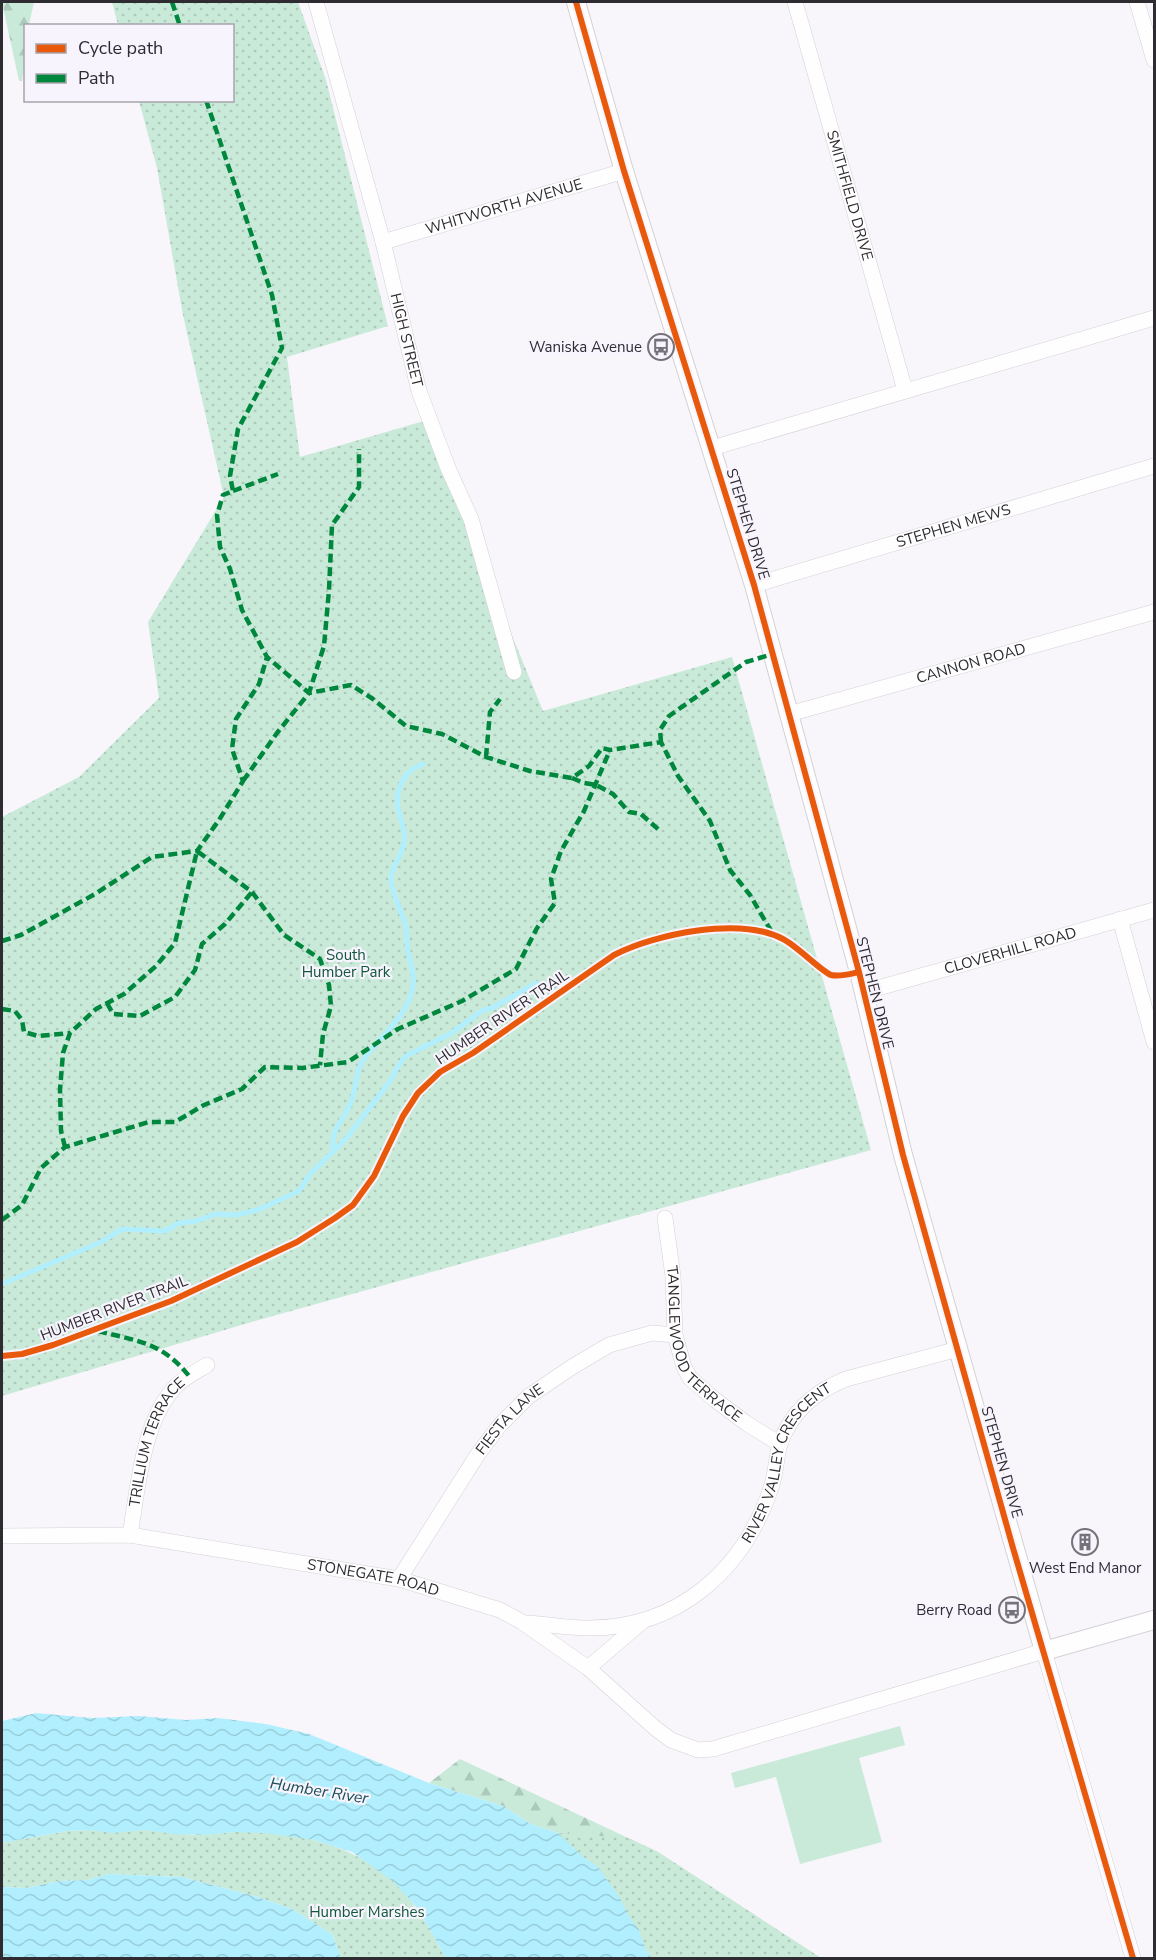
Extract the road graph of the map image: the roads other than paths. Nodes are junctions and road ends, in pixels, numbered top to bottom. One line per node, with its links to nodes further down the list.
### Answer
1 (316, 2): 7 (street, HIGH STREET)
2 (576, 2): 6 (street, STEPHEN DRIVE)
3 (795, 2): 9 (street, SMITHFIELD DRIVE)
4 (1137, 2): 5 (street)
5 (1155, 60)
6 (624, 171): 7 (street, WHITWORTH AVENUE); 10 (street, STEPHEN DRIVE)
7 (383, 242): 14 (street, HIGH STREET)
8 (1155, 318): 9 (street)
9 (905, 390): 10 (street)
10 (712, 448): 12 (street, STEPHEN DRIVE)
11 (1155, 466): 12 (street, STEPHEN MEWS)
12 (754, 585): 15 (street, STEPHEN DRIVE)
13 (1155, 612): 15 (street, CANNON ROAD)
14 (514, 672)
15 (789, 714): 18 (street, STEPHEN DRIVE)
16 (1155, 910): 17 (street, CLOVERHILL ROAD)
17 (1120, 920): 18 (street, CLOVERHILL ROAD); 19 (street)
18 (864, 992): 22 (street, STEPHEN DRIVE)
19 (1155, 1042)
20 (665, 1218): 21 (street, TANGLEWOOD TERRACE)
21 (675, 1335): 24 (street, TANGLEWOOD TERRACE); 27 (street, FIESTA LANE)
22 (958, 1349): 24 (street, RIVER VALLEY CRESCENT); 31 (street, STEPHEN DRIVE)
23 (207, 1365): 25 (street, TRILLIUM TERRACE)
24 (780, 1444): 29 (street, RIVER VALLEY CRESCENT)
25 (130, 1535): 26 (street, STONEGATE ROAD); 27 (street, STONEGATE ROAD)
26 (2, 1536)
27 (399, 1579): 30 (street, STONEGATE ROAD)
28 (1155, 1620): 31 (street)
29 (643, 1621): 30 (street, RIVER VALLEY CRESCENT); 32 (street, RIVER VALLEY CRESCENT)
30 (522, 1622): 32 (street, STONEGATE ROAD)
31 (1044, 1651): 32 (street, STONEGATE ROAD); 33 (street, STEPHEN DRIVE)
32 (588, 1668)
33 (1133, 1959)

